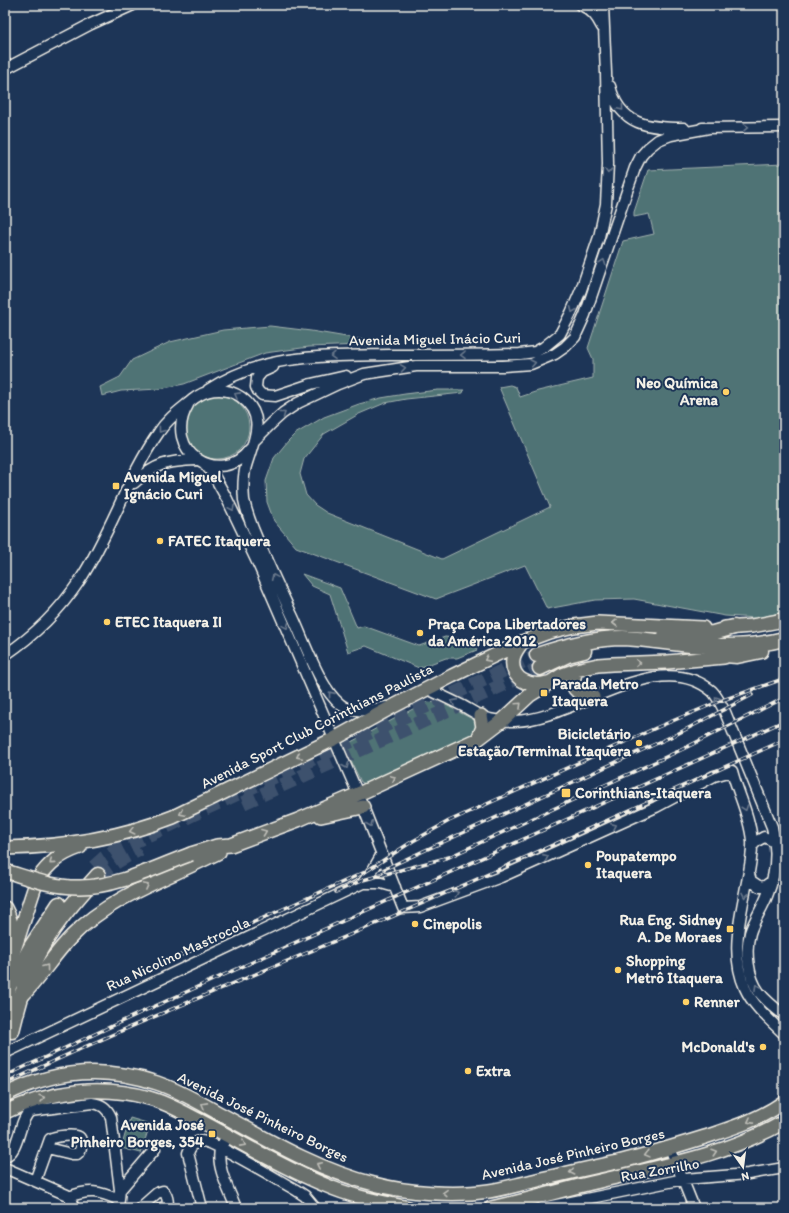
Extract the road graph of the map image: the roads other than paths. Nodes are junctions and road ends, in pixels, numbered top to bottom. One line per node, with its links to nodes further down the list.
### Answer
1 (133, 5): 5 (street)
2 (581, 5): 4 (street, Avenida Miguel Inácio Curi)
3 (603, 5): 4 (street)
4 (604, 32): 6 (street, Avenida Miguel Inácio Curi)
5 (5, 69)
6 (606, 73): 8 (street, one-way to 8); 9 (street, Avenida Miguel Inácio Curi, one-way to 9)
7 (784, 127): 8 (street, one-way to 7)
8 (709, 128): 10 (street, Avenida Miguel Inácio Curi, one-way to 8)
9 (306, 357): 10 (street); 11 (street, Avenida Miguel Inácio Curi)
10 (364, 374): 13 (street, Avenida Miguel Inácio Curi, one-way to 10)
11 (205, 392): 12 (street, Avenida Miguel Inácio Curi); 13 (street, Avenida Miguel Inácio Curi, one-way to 11)
12 (189, 403): 14 (street); 15 (street, Avenida Miguel Inácio Curi, one-way to 15)
13 (254, 443): 14 (street); 28 (street, one-way to 13)
14 (201, 462): 15 (street, Avenida Miguel Inácio Curi); 31 (street, one-way to 31)
15 (128, 489): 22 (street, Avenida Miguel Inácio Curi)
16 (782, 621): 17 (main road, Avenida Sport Club Corinthians Paulista)
17 (734, 628): 18 (highway); 20 (main road, Avenida Sport Club Corinthians Paulista, one-way to 20)
18 (625, 638): 19 (highway); 23 (highway)
19 (784, 639)
20 (522, 642): 25 (main road); 26 (main road, Avenida Sport Club Corinthians Paulista, one-way to 26)
21 (784, 646): 23 (highway)
22 (5, 655)
23 (737, 656): 24 (main road, one-way to 23)
24 (576, 670): 25 (main road); 27 (main road)
25 (549, 682): 30 (main road, one-way to 25)
26 (427, 689): 28 (main road, Avenida Sport Club Corinthians Paulista); 29 (street, one-way to 26)
27 (593, 697): 30 (street); 37 (street, one-way to 27)
28 (392, 707): 31 (main road, Avenida Sport Club Corinthians Paulista)
29 (481, 716): 30 (street); 32 (main road)
30 (503, 720): 32 (main road)
31 (334, 739): 33 (street, one-way to 33); 36 (main road, Avenida Sport Club Corinthians Paulista, one-way to 36)
32 (478, 739): 33 (main road, one-way to 32)
33 (358, 794): 34 (street); 35 (main road)
34 (363, 807): 35 (main road); 41 (street, one-way to 41)
35 (298, 820): 38 (main road, one-way to 35)
36 (112, 836): 40 (main road, Avenida Sport Club Corinthians Paulista); 48 (main road, one-way to 48)
37 (776, 844): 39 (street); 44 (street)
38 (230, 845): 42 (main road, bridge); 50 (main road, one-way to 38)
39 (752, 846): 43 (street); 46 (street, one-way to 39)
40 (5, 848)
41 (382, 854): 45 (street, Rua Nicolino Mastrocola); 46 (street)
42 (5, 871)
43 (749, 874): 44 (street); 54 (street, one-way to 54)
44 (772, 881): 51 (street, one-way to 44)
45 (363, 883): 46 (street, Rua Nicolino Mastrocola); 55 (street, Rua Nicolino Mastrocola)
46 (396, 887)
47 (5, 908): 48 (main road)
48 (12, 956): 49 (main road)
49 (9, 986): 50 (highway); 52 (highway)
50 (21, 997): 53 (highway)
51 (784, 1015)
52 (5, 1017)
53 (12, 1031)
54 (784, 1034)
55 (5, 1053)
56 (5, 1095): 68 (main road, Avenida José Pinheiro Borges, one-way to 56)
57 (784, 1102): 63 (main road, Avenida José Pinheiro Borges, one-way to 63)
58 (5, 1112): 60 (main road, Avenida José Pinheiro Borges, one-way to 60)
59 (784, 1122): 67 (main road, one-way to 59)
60 (227, 1135): 64 (street); 84 (main road, Avenida José Pinheiro Borges, one-way to 84)
61 (47, 1148): 74 (street)
62 (154, 1148): 77 (street)
63 (670, 1148): 66 (main road, Avenida José Pinheiro Borges, one-way to 66); 67 (street)
64 (220, 1149): 81 (street); 82 (street); 83 (street)
65 (5, 1156): 77 (street)
66 (624, 1160): 68 (main road, Avenida José Pinheiro Borges); 72 (main road)
67 (677, 1163): 69 (main road); 73 (street)
68 (596, 1166): 75 (main road)
69 (659, 1167): 72 (main road); 73 (street)
70 (5, 1168): 74 (street)
71 (784, 1168): 73 (street, Rua Zorrilho)
72 (617, 1177): 75 (main road)
73 (684, 1179): 86 (street, Rua Zorrilho); 87 (street)
74 (35, 1181): 76 (street)
75 (590, 1183): 85 (main road)
76 (69, 1197): 77 (street); 78 (street)
77 (119, 1199)
78 (74, 1208)
79 (140, 1208): 80 (street)
80 (161, 1208)
81 (202, 1208)
82 (236, 1208)
83 (315, 1208)
84 (409, 1208)
85 (491, 1208)
86 (542, 1208)
87 (694, 1208)

